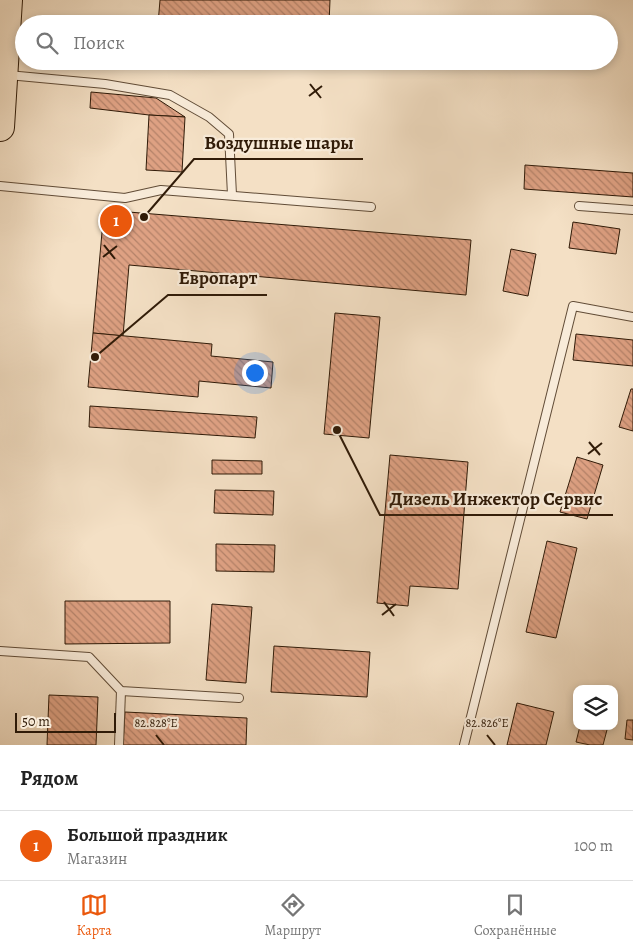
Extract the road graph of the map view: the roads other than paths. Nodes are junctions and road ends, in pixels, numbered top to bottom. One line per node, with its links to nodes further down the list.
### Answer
1 (8, 0): 2 (highway)
2 (3, 75): 3 (highway); 5 (lane)
3 (0, 127)
4 (0, 186): 5 (lane)
5 (232, 195): 7 (lane)
6 (579, 206): 8 (lane)
7 (371, 207)
8 (633, 210)
9 (633, 317): 14 (lane)
10 (0, 651): 11 (lane)
11 (121, 692): 12 (lane); 13 (lane)
12 (239, 698)
13 (119, 745)
14 (464, 745)

